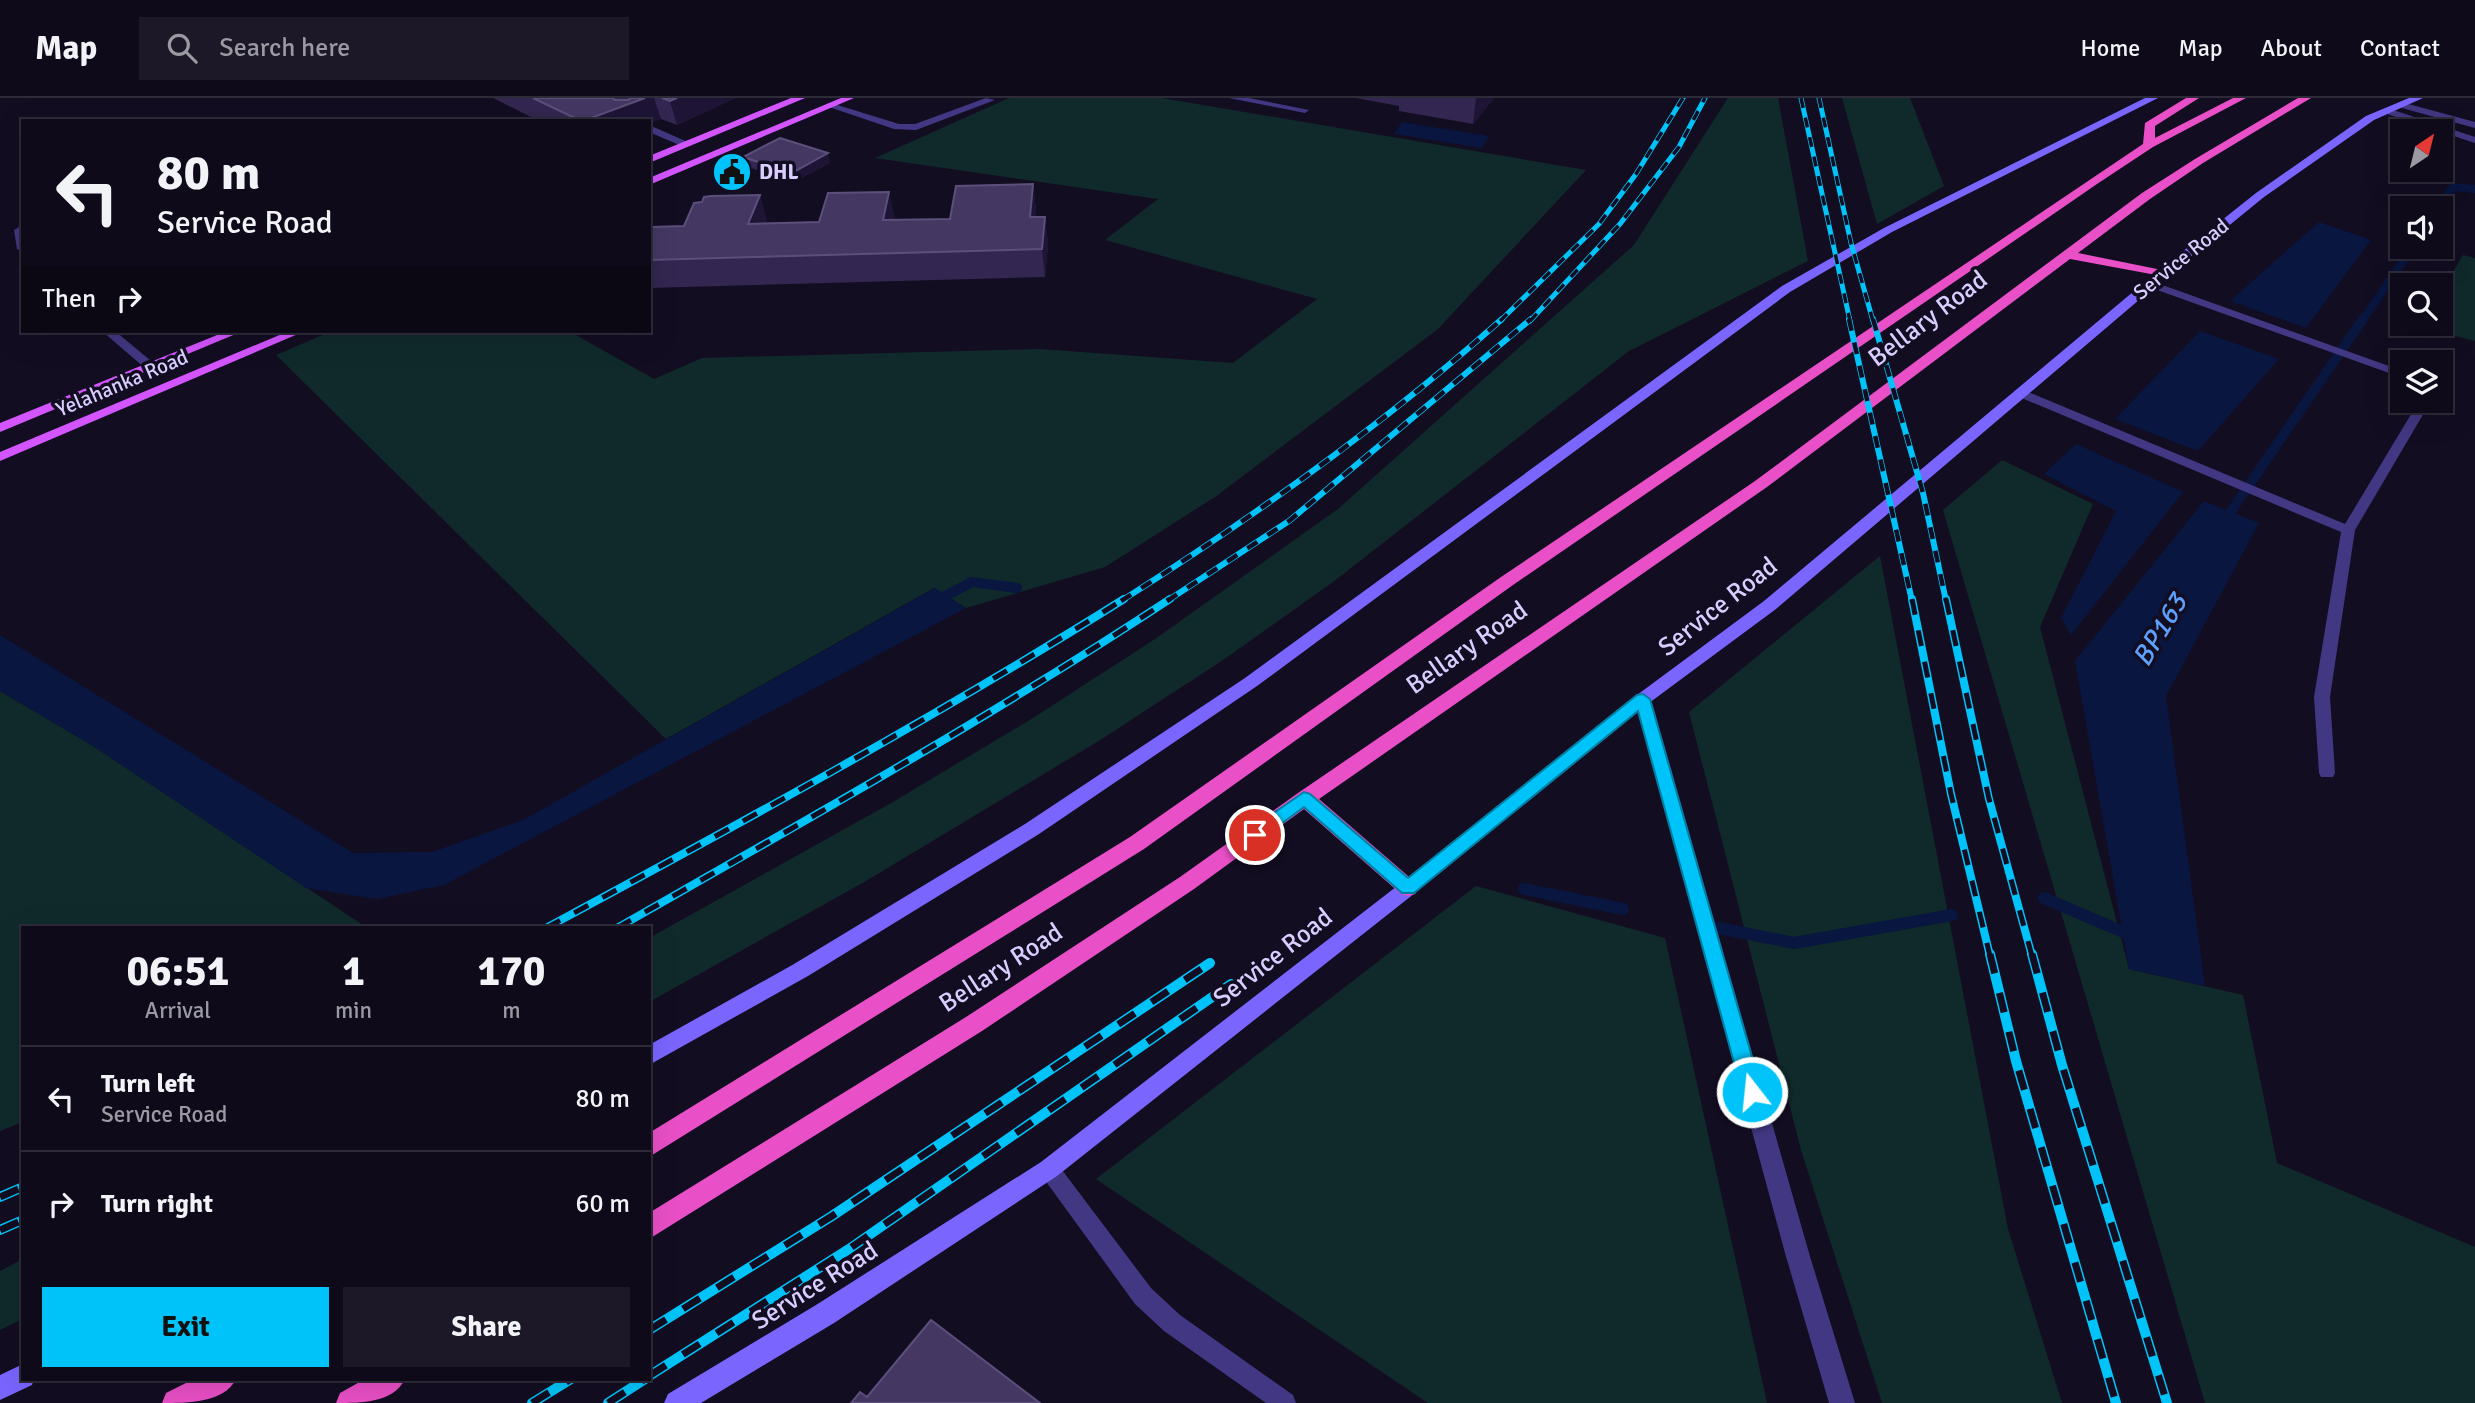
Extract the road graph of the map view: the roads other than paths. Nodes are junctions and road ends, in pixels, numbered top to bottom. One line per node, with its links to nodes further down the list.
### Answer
1 (800, 98): 17 (main road)
2 (849, 98): 11 (main road)
3 (1233, 98): 12 (lane)
4 (2153, 98): 39 (main road)
5 (2194, 98): 18 (highway)
6 (2241, 98): 18 (highway, Bellary Road)
7 (2306, 98): 21 (highway, Bellary Road)
8 (2418, 98): 10 (main road, Service Road)
9 (990, 100): 11 (street)
10 (2401, 105): 13 (main road, Service Road); 14 (lane)
11 (831, 106): 20 (main road)
12 (1305, 110)
13 (2387, 111): 16 (lane); 22 (main road, Service Road)
14 (2475, 125)
15 (651, 131): 17 (lane)
16 (2475, 140)
17 (687, 145): 19 (main road)
18 (2149, 145): 40 (highway, Bellary Road)
19 (651, 159)
20 (651, 182)
21 (2068, 255): 22 (highway); 37 (highway, Bellary Road)
22 (2162, 274): 23 (main road, Service Road)
23 (2150, 285): 28 (lane); 29 (main road, Service Road)
24 (110, 333): 27 (street)
25 (232, 333): 27 (main road, Yelahanka Road)
26 (294, 333): 33 (main road, Yelahanka Road)
27 (151, 366): 31 (main road, Yelahanka Road)
28 (2390, 371)
29 (2021, 393): 34 (lane); 35 (main road, Service Road)
30 (2418, 413): 34 (lane)
31 (0, 428)
32 (0, 438): 33 (main road)
33 (6, 454)
34 (2348, 530): 36 (lane)
35 (1643, 699): 38 (main road, Service Road); 51 (street)
36 (2327, 773)
37 (1302, 800): 38 (highway); 42 (highway, Bellary Road)
38 (1408, 888): 41 (main road, Service Road)
39 (651, 1055)
40 (651, 1145)
41 (1049, 1169): 49 (main road, Service Road); 50 (lane)
42 (651, 1226)
43 (21, 1377): 46 (main road)
44 (218, 1381): 47 (highway)
45 (388, 1381): 48 (highway)
46 (0, 1388)
47 (176, 1403)
48 (350, 1403)
49 (677, 1403)
50 (1285, 1403)
51 (1842, 1403)

